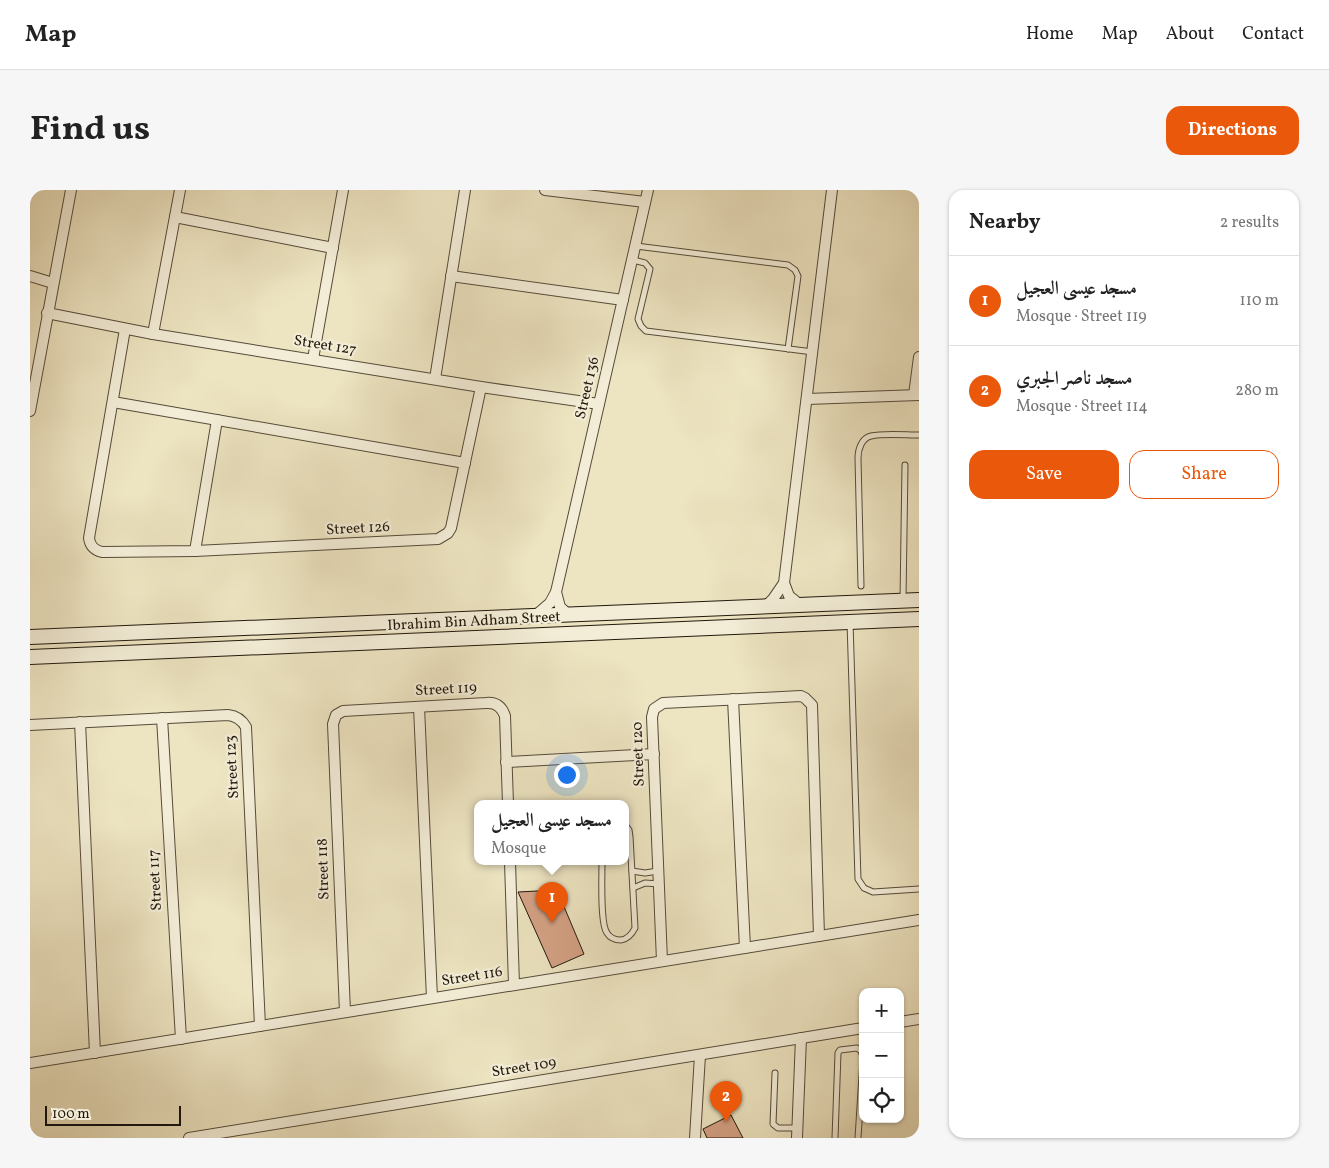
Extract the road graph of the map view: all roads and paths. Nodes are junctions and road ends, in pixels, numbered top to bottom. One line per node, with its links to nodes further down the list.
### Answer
1 (71, 190): 15 (street)
2 (180, 190): 9 (street)
3 (343, 190): 11 (street)
4 (465, 190): 14 (street)
5 (545, 190): 8 (street)
6 (648, 190): 8 (street, Street 136)
7 (832, 190): 21 (street)
8 (645, 202): 10 (street, Street 136)
9 (176, 217): 11 (street); 19 (street)
10 (636, 246): 12 (street, Street 136); 20 (lane)
11 (333, 248): 23 (street)
12 (633, 260): 16 (street, Street 136); 20 (lane)
13 (30, 276): 15 (street)
14 (451, 276): 16 (street); 24 (street)
15 (53, 283): 17 (street)
16 (624, 300): 29 (street, Street 136)
17 (47, 313): 18 (street, Street 127); 30 (street)
18 (126, 329): 19 (street, Street 127); 28 (street, Street 126)
19 (153, 334): 23 (street, Street 127)
20 (788, 349): 21 (lane)
21 (813, 352): 27 (street)
22 (919, 357): 26 (street)
23 (313, 359): 24 (street, Street 127)
24 (434, 379): 25 (street, Street 127)
25 (481, 387): 29 (street, Street 127); 33 (street, Street 126)
26 (917, 395): 27 (street)
27 (807, 399): 36 (street)
28 (113, 402): 31 (street); 35 (street, Street 126)
29 (599, 404): 38 (street, Street 136)
30 (30, 411)
31 (217, 420): 33 (street); 35 (street)
32 (919, 435): 37 (lane)
33 (465, 463): 35 (street, Street 126)
34 (905, 465): 40 (lane)
35 (195, 551)
36 (784, 583): 41 (street); 42 (street)
37 (861, 586)
38 (556, 592): 43 (street); 44 (street, Street 136)
39 (919, 600): 40 (street, Ibrahim Bin Adham Street)
40 (903, 601): 41 (street, Ibrahim Bin Adham Street)
41 (799, 604): 42 (street, Ibrahim Bin Adham Street)
42 (766, 606): 43 (street, Ibrahim Bin Adham Street)
43 (568, 614): 44 (street, Ibrahim Bin Adham Street)
44 (536, 615): 47 (street, Ibrahim Bin Adham Street)
45 (919, 619): 46 (street, Ibrahim Bin Adham Street)
46 (850, 622): 50 (street, Ibrahim Bin Adham Street); 69 (lane)
47 (290, 625): 48 (street, Ibrahim Bin Adham Street); 50 (street)
48 (259, 626): 49 (street, Ibrahim Bin Adham Street); 51 (street)
49 (30, 637)
50 (292, 646): 51 (street, Ibrahim Bin Adham Street)
51 (261, 648): 52 (street, Ibrahim Bin Adham Street)
52 (30, 657)
53 (733, 699): 59 (street, Street 120); 71 (street, Street 120); 72 (street)
54 (419, 707): 57 (street, Street 119); 60 (street, Street 119); 75 (street)
55 (162, 718): 56 (street, Street 123); 79 (street, Street 123); 82 (street, Street 117)
56 (80, 722): 58 (street, Street 123); 84 (street)
57 (333, 724): 76 (street, Street 118)
58 (30, 725)
59 (654, 754): 60 (street); 66 (street, Street 120)
60 (506, 762): 61 (street, Street 119)
61 (508, 800)
62 (629, 830): 65 (lane)
63 (510, 865): 74 (street)
64 (602, 865): 68 (lane)
65 (632, 871): 66 (lane); 68 (lane)
66 (658, 871): 67 (street, Street 120)
67 (659, 884): 68 (lane); 73 (street, Street 120)
68 (633, 888)
69 (919, 889)
70 (919, 920): 71 (street, Street 116)
71 (819, 936): 72 (street, Street 116)
72 (745, 948): 73 (street, Street 116)
73 (662, 961): 74 (street, Street 116)
74 (514, 985): 75 (street, Street 116)
75 (432, 998): 76 (street, Street 116)
76 (345, 1012): 79 (street, Street 116)
77 (919, 1019): 78 (street)
78 (904, 1021)
79 (260, 1026): 82 (street, Street 116)
80 (859, 1029): 81 (street, Street 109)
81 (800, 1038): 85 (street, Street 109); 89 (street)
82 (181, 1039): 84 (street, Street 116)
83 (859, 1049): 92 (lane)
84 (95, 1053): 86 (street, Street 116)
85 (700, 1055): 90 (street, Street 109); 91 (street)
86 (30, 1063)
87 (775, 1073): 89 (lane)
88 (862, 1078): 93 (lane)
89 (797, 1133)
90 (189, 1138)
91 (695, 1138)
92 (834, 1138)
93 (858, 1138)

